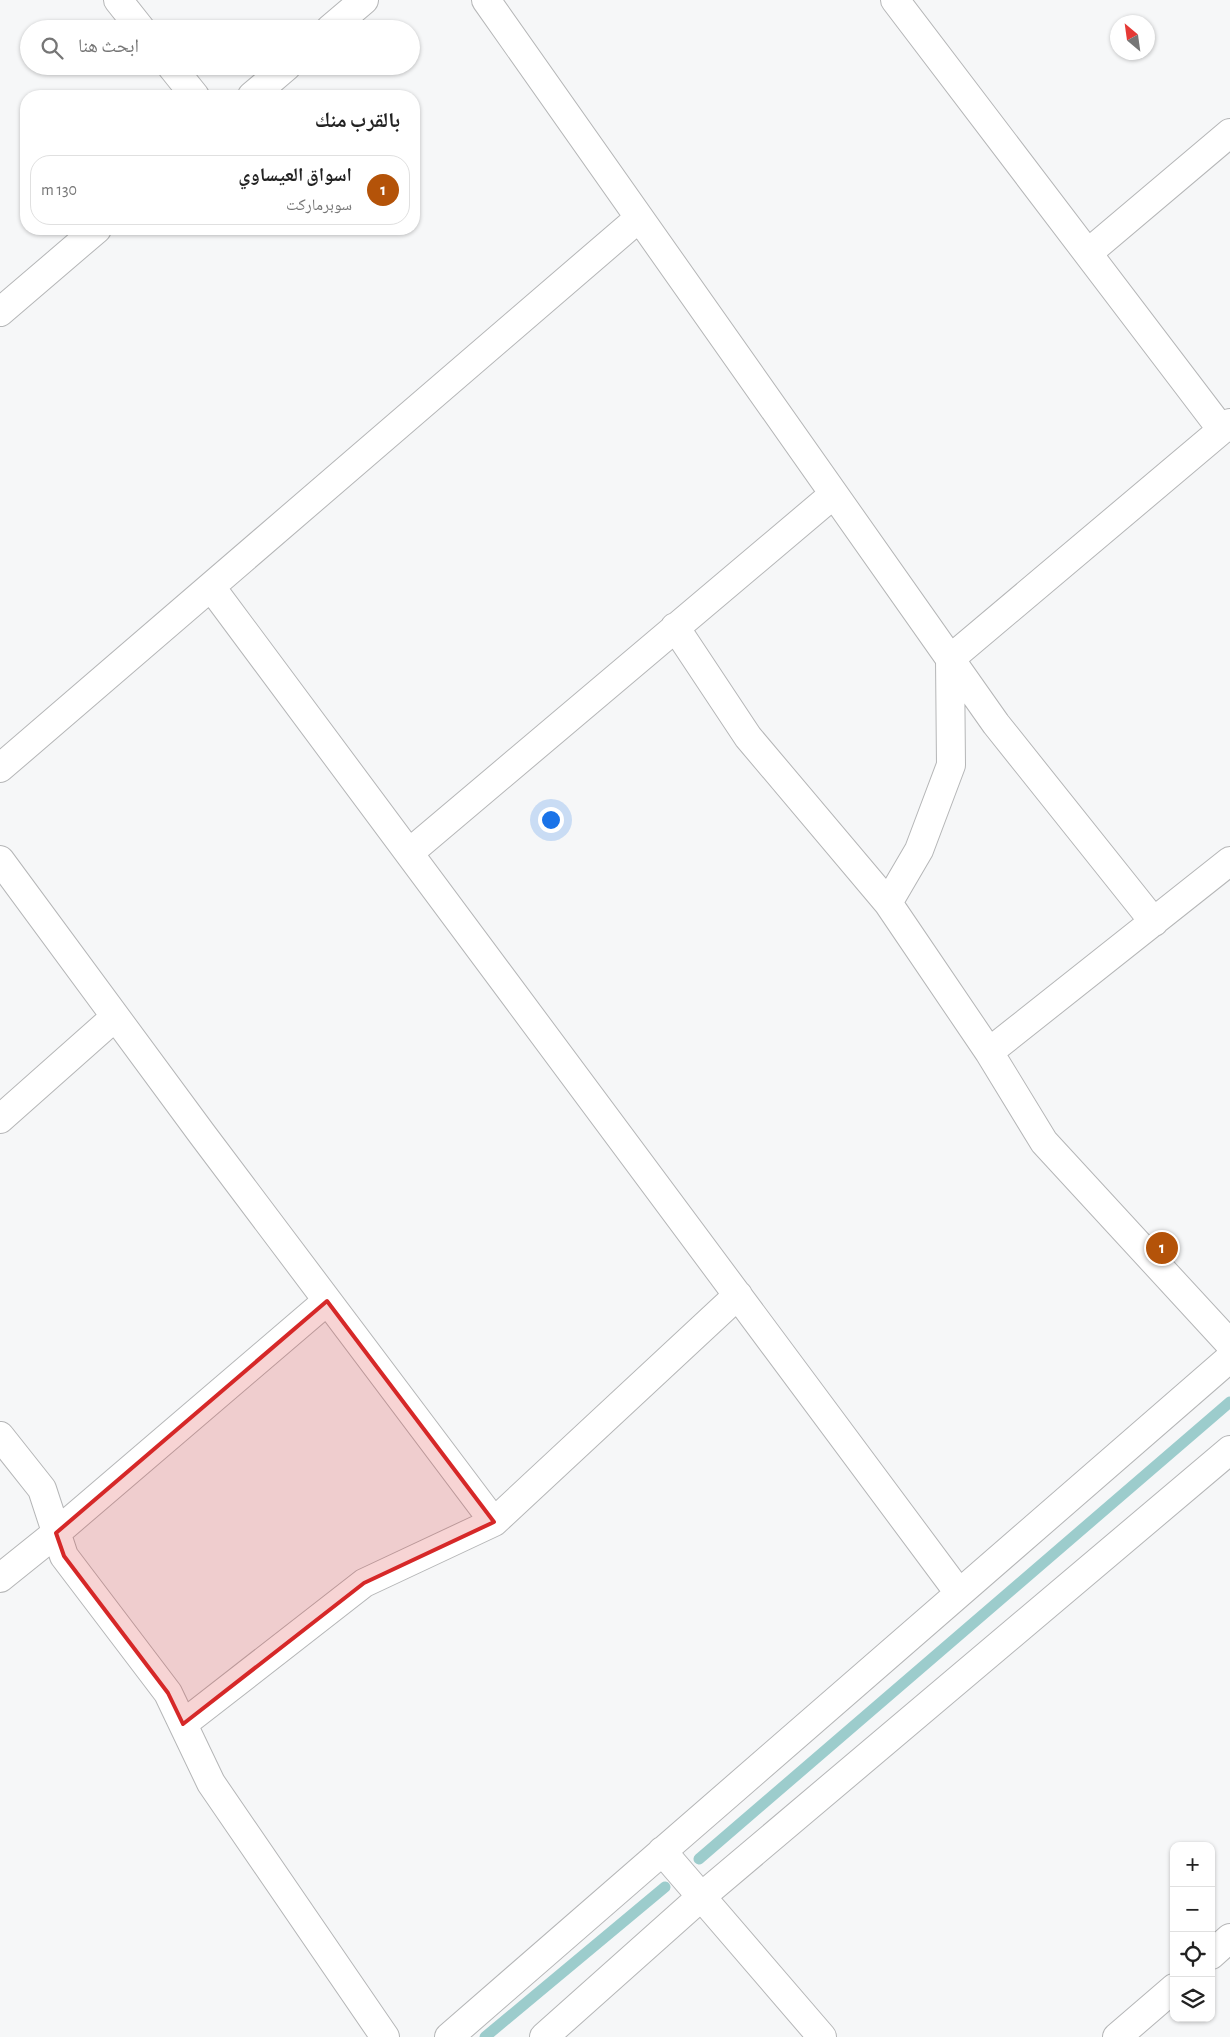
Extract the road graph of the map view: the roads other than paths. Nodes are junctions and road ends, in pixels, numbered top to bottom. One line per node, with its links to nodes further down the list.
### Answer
1 (118, 0): 5 (street)
2 (364, 0): 6 (street)
3 (486, 0): 12 (street)
4 (896, 0): 14 (street)
5 (134, 20)
6 (341, 20)
7 (178, 75): 9 (street)
8 (276, 75): 10 (street)
9 (190, 90)
10 (259, 90)
11 (1230, 133): 14 (street)
12 (639, 218): 17 (street); 18 (street)
13 (90, 235): 15 (street)
14 (1088, 253): 16 (street)
15 (0, 312)
16 (1226, 426): 20 (street)
17 (834, 494): 19 (street); 20 (street)
18 (211, 587): 21 (street); 22 (street)
19 (675, 627): 22 (street); 25 (street)
20 (950, 658): 25 (street); 26 (street)
21 (0, 768)
22 (409, 853): 30 (street)
23 (0, 860): 27 (street)
24 (1230, 861): 26 (street)
25 (888, 903): 28 (street)
26 (1154, 922): 28 (street)
27 (115, 1017): 29 (street); 31 (street)
28 (989, 1052): 32 (street)
29 (0, 1119)
30 (738, 1295): 36 (street); 39 (street)
31 (327, 1301): 36 (street); 37 (street)
32 (1230, 1344)
33 (1230, 1358): 39 (street)
34 (0, 1436): 37 (street)
35 (1230, 1450): 42 (street)
36 (494, 1522): 40 (street)
37 (56, 1533): 38 (street); 40 (street)
38 (0, 1578)
39 (959, 1593): 41 (street)
40 (183, 1724): 46 (street)
41 (662, 1851): 42 (street); 47 (street)
42 (701, 1897): 48 (street); 49 (street)
43 (1230, 1938): 44 (street)
44 (1215, 1951)
45 (1170, 1991): 50 (street)
46 (385, 2037)
47 (449, 2037)
48 (544, 2037)
49 (822, 2037)
50 (1117, 2037)

